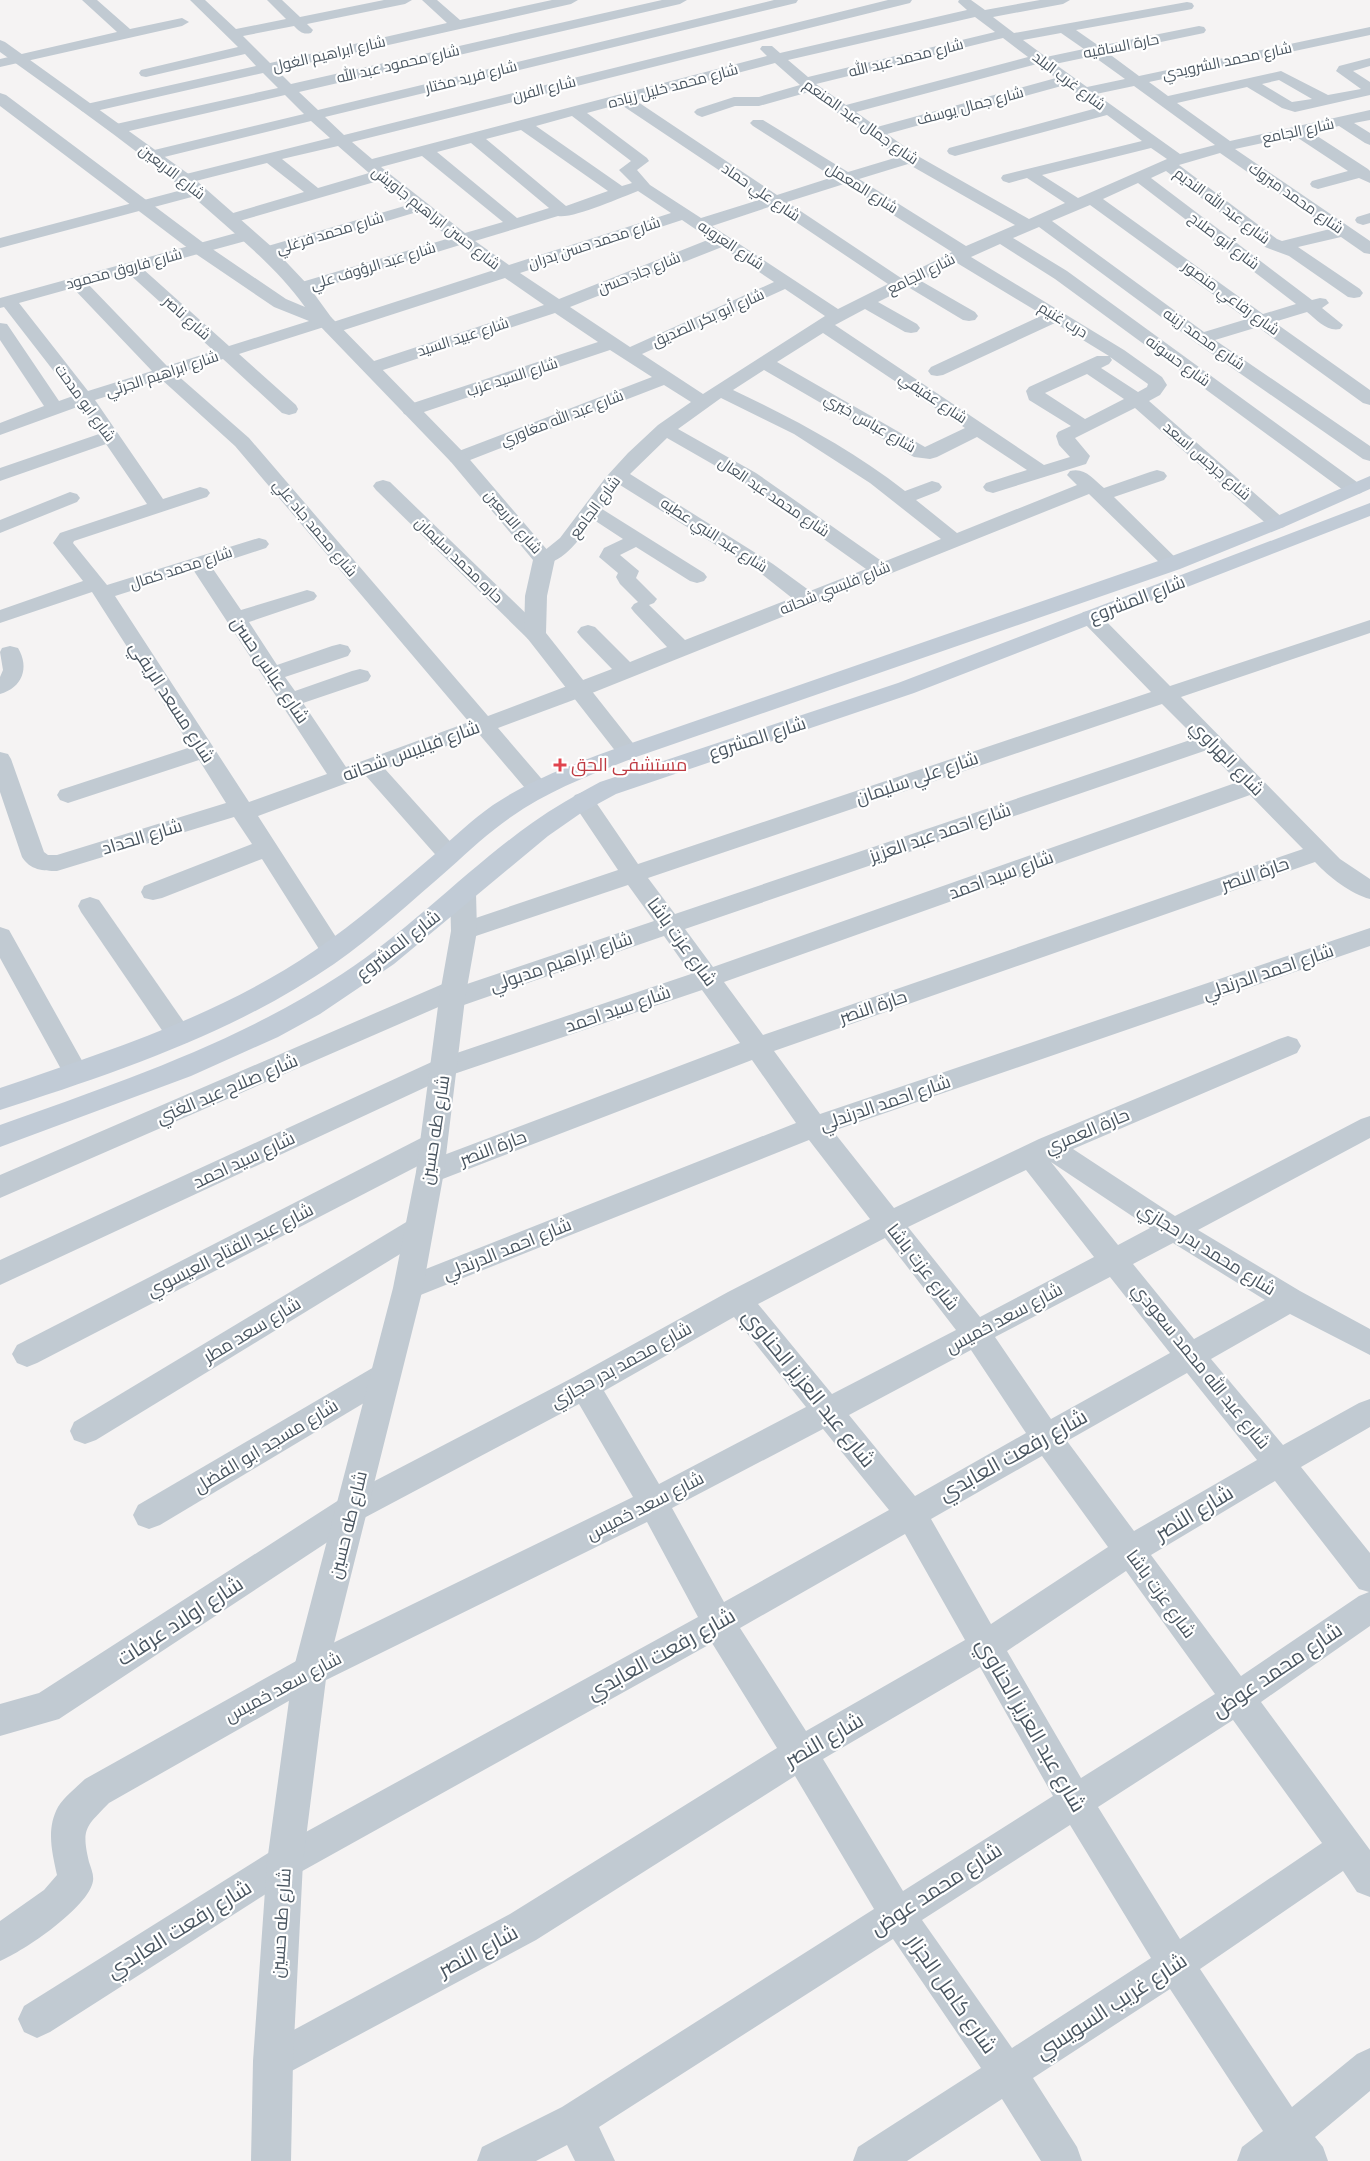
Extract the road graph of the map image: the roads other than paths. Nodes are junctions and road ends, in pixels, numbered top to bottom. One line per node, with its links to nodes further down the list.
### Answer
1 (89, 0): 25 (street)
2 (196, 0): 26 (street, شارع حسن ابراهيم جاويش)
3 (274, 0): 20 (street)
4 (404, 0): 14 (street)
5 (429, 0): 21 (street)
6 (508, 0): 16 (street)
7 (571, 0): 16 (street, شارع ابراهيم الغول)
8 (680, 0): 50 (street, شارع محمود عبد الله)
9 (791, 0): 15 (street, شارع فريد مختار)
10 (905, 0): 28 (street, شارع الفرن)
11 (962, 0): 17 (street, شارع غرب البلد)
12 (1063, 0): 17 (street)
13 (1187, 6): 22 (street, شارع محمد عبد الله)
14 (357, 10): 18 (street); 20 (street)
15 (721, 10): 28 (street, شارع جمال عبد المنعم); 66 (street, شارع فريد مختار)
16 (522, 11): 21 (street, شارع ابراهيم الغول)
17 (980, 13): 27 (street, شارع غرب البلد); 35 (street, شارع محمد خليل زياده)
18 (369, 20)
19 (182, 22): 25 (street)
20 (297, 22): 26 (street); 33 (street)
21 (457, 25): 33 (street, شارع ابراهيم الغول)
22 (1064, 28): 27 (street, شارع محمد عبد الله); 32 (street, شارع محمد مبروك)
23 (1199, 30): 32 (street, حارة الساقيه)
24 (1370, 31): 46 (street, شارع محمد الشرويدي)
25 (127, 34): 34 (street)
26 (235, 35): 29 (street); 31 (street, شارع حسن ابراهيم جاويش)
27 (1010, 35): 36 (street, شارع غرب البلد); 37 (street, شارع محمد عبد الله)
28 (753, 37): 35 (street, شارع جمال عبد المنعم); 74 (street, شارع الفرن)
29 (217, 40)
30 (0, 45): 34 (street, شارع الاربعين)
31 (248, 49): 40 (street, شارع حسن ابراهيم جاويش); 43 (street)
32 (1096, 51): 36 (street, حارة الساقيه); 46 (street, شارع محمد مبروك)
33 (333, 53): 40 (street, شارع ابراهيم الغول)
34 (18, 58): 39 (street); 60 (street, شارع الاربعين)
35 (778, 58): 44 (street, شارع محمد خليل زياده); 48 (street, شارع جمال عبد المنعم)
36 (1041, 60): 45 (street, شارع غرب البلد); 62 (street, حارة الساقيه)
37 (892, 61): 41 (street, شارع محمد عبد الله); 42 (street)
38 (1370, 62): 51 (street)
39 (0, 63)
40 (266, 68): 50 (street, شارع حسن ابراهيم جاويش); 60 (street, شارع ابراهيم الغول)
41 (849, 71): 48 (street, شارع محمد عبد الله); 49 (street)
42 (908, 71)
43 (146, 73)
44 (702, 78): 54 (street, شارع محمد خليل زياده); 59 (street)
45 (1067, 80): 52 (street, شارع غرب البلد); 72 (street, شارع جمال يوسف)
46 (1136, 80): 52 (street, شارع محمد الشرويدي); 56 (street, شارع محمد مبروك)
47 (1249, 82): 55 (street); 56 (street); 58 (street)
48 (807, 84): 59 (street, شارع محمد عبد الله); 62 (street, شارع جمال عبد المنعم)
49 (868, 84)
50 (288, 89): 66 (street, شارع حسن ابراهيم جاويش); 70 (street, شارع محمود عبد الله)
51 (1370, 89): 58 (street)
52 (1083, 92): 61 (street, شارع غرب البلد)
53 (0, 98): 97 (street, شارع الاربعين)
54 (623, 99): 63 (street, شارع محمد خليل زياده); 95 (street, شارع علي حماد)
55 (1279, 100): 57 (street); 58 (street)
56 (1164, 101): 77 (street, شارع محمد مبروك)
57 (1251, 101)
58 (1327, 101)
59 (734, 102): 64 (street, شارع محمد عبد الله)
60 (87, 108): 70 (street, شارع الاربعين)
61 (1109, 110): 76 (street, شارع غرب البلد); 79 (street)
62 (842, 111): 72 (street, شارع جمال عبد المنعم)
63 (575, 112): 69 (street, شارع محمد خليل زياده); 90 (street, شارع العروبه)
64 (702, 112)
65 (1370, 114): 67 (street, شارع الجامع)
66 (316, 116): 74 (street, شارع حسن ابراهيم جاويش); 80 (street, شارع فريد مختار)
67 (1340, 121): 71 (street, شارع الجامع); 75 (street)
68 (758, 123): 88 (street, شارع المعمل)
69 (524, 125): 73 (street, شارع محمد خليل زياده); 93 (street)
70 (116, 128): 80 (street, شارع الاربعين)
71 (1298, 131): 77 (street, شارع الجامع); 86 (street)
72 (874, 133): 82 (street, شارع جمال عبد المنعم)
73 (476, 138): 78 (street, شارع محمد خليل زياده); 99 (street)
74 (340, 140): 81 (street, شارع الفرن); 84 (street, شارع حسن ابراهيم جاويش)
75 (1370, 140)
76 (1154, 143): 83 (street, شارع غرب البلد); 85 (street)
77 (1225, 147): 83 (street, شارع الجامع); 105 (street, شارع محمد مبروك)
78 (426, 151): 84 (street, شارع محمد خليل زياده); 103 (street)
79 (955, 151)
80 (152, 155): 92 (street, شارع الاربعين)
81 (269, 158): 92 (street, شارع الفرن); 94 (street)
82 (910, 158): 88 (street); 102 (street, شارع جمال عبد المنعم)
83 (1172, 162): 87 (street, شارع الجامع); 111 (street, شارع عبد الله النديم)
84 (375, 170): 94 (street, شارع محمد خليل زياده); 98 (street, شارع حسن ابراهيم جاويش)
85 (1029, 172): 89 (street); 96 (street, شارع رفاعي منصور)
86 (1366, 175): 91 (street)
87 (1139, 176): 96 (street, شارع الجامع); 126 (street, شارع أبو صلاح)
88 (846, 178): 95 (street); 115 (street, شارع المعمل)
89 (1009, 178)
90 (641, 184): 93 (street, شارع عبد الرؤوف علي); 100 (street, شارع العروبه)
91 (1318, 184)
92 (191, 185): 97 (street, شارع الفرن); 101 (street, شارع الاربعين)
93 (620, 192): 99 (street, شارع عبد الرؤوف علي)
94 (316, 194): 101 (street, شارع محمد خليل زياده)
95 (773, 201): 104 (street); 120 (street, شارع علي حماد)
96 (1084, 201): 102 (street, شارع الجامع); 130 (street, شارع رفاعي منصور)
97 (142, 206): 110 (street, شارع الفرن); 112 (street, شارع الاربعين)
98 (421, 206): 108 (street, شارع حسن ابراهيم جاويش); 114 (street, شارع محمد فرغلي)
99 (560, 210): 103 (street, شارع عبد الرؤوف علي)
100 (685, 214): 104 (street, شارع العروبه); 117 (street, شارع محمد حسن بدران)
101 (229, 219): 106 (street, شارع الاربعين)
102 (1033, 223): 107 (street, شارع الجامع); 135 (street, شارع محمد زينه)
103 (514, 224): 108 (street, شارع عبد الرؤوف علي)
104 (700, 224): 109 (street, شارع العروبه)
105 (1343, 231): 111 (street); 113 (street, شارع محمد مبروك)
106 (247, 235): 112 (street, شارع فاروق محمود); 114 (street, شارع الاربعين)
107 (1000, 237): 115 (street, شارع الجامع); 166 (street, شارع حسونه)
108 (464, 239): 117 (street, شارع حسن ابراهيم جاويش); 121 (street, شارع عبد الرؤوف علي)
109 (724, 240): 119 (street, شارع العروبه); 125 (street, شارع جاد حسن)
110 (0, 243)
111 (1280, 247): 122 (street, شارع عبد الله النديم)
112 (199, 248): 116 (street, شارع فاروق محمود); 131 (street, شارع الاربعين)
113 (1370, 249)
114 (267, 252): 121 (street, شارع الاربعين)
115 (961, 255): 120 (street, شارع الجامع); 128 (street, درب غنيم)
116 (131, 267): 118 (street, شارع فاروق محمود); 137 (street, شارع ناصر)
117 (506, 272): 125 (street, شارع حسن ابراهيم جاويش); 131 (street, شارع محمد حسن بدران)
118 (76, 282): 123 (street, شارع فاروق محمود); 144 (street, شارع محمد جاد علي)
119 (787, 282): 129 (street, شارع العروبه); 138 (street, شارع أبو بكر الصديق)
120 (904, 282): 124 (street, شارع الجامع); 127 (street, شارع علي حماد)
121 (301, 288): 131 (street, شارع الاربعين)
122 (1363, 293): 126 (street)
123 (4, 302): 147 (street, شارع ابو مدحت)
124 (865, 302): 129 (street, شارع الجامع); 134 (street)
125 (555, 306): 136 (street, شارع حسن ابراهيم جاويش); 142 (street, شارع عبيد السيد)
126 (1309, 306): 130 (street); 132 (street, شارع أبو صلاح)
127 (969, 316)
128 (1056, 316): 139 (street, درب غنيم); 143 (street)
129 (830, 320): 140 (street, شارع الجامع); 156 (street, شارع عفيفي)
130 (1261, 320): 135 (street); 148 (street, شارع رفاعي منصور)
131 (328, 325): 137 (street, شارع ابراهيم الجرئي); 142 (street, شارع الاربعين)
132 (1334, 325)
133 (1, 328): 151 (street)
134 (911, 328)
135 (1201, 338): 159 (street, شارع محمد زينه)
136 (612, 344): 138 (street, شارع حسن ابراهيم جاويش); 153 (street, شارع السيد عزب)
137 (227, 353): 144 (street, شارع ابراهيم الجرئي); 152 (street, شارع ناصر)
138 (628, 354): 145 (street, شارع حسن ابراهيم جاويش)
139 (1118, 354): 141 (street); 149 (street, درب غنيم)
140 (764, 362): 146 (street, شارع الجامع); 156 (street, شارع عباس خيري)
141 (1088, 367): 149 (street, شارع جرجس اسعد); 154 (street)
142 (371, 368): 153 (street, شارع الاربعين)
143 (937, 371)
144 (164, 373): 147 (street, شارع ابراهيم الجرئي); 206 (street, شارع محمد جاد علي)
145 (666, 378): 150 (street, شارع حسن ابراهيم جاويش); 160 (street, شارع عبد الله مغاوري)
146 (720, 390): 150 (street, شارع الجامع); 173 (street)
147 (84, 398): 151 (street, شارع ابراهيم الجرئي); 158 (street, شارع ابو مدحت)
148 (1370, 399)
149 (1137, 400): 154 (street); 177 (street, شارع جرجس اسعد)
150 (703, 402): 155 (street, شارع الجامع)
151 (55, 409): 157 (street, شارع ابراهيم الجرئي)
152 (289, 409)
153 (411, 410): 160 (street, شارع الاربعين)
154 (1084, 426): 161 (street)
155 (665, 429): 164 (street, شارع الجامع); 185 (street, شارع محمد عبد العال)
156 (978, 429): 162 (street, شارع عفيفي)
157 (0, 430)
158 (110, 436): 163 (street); 174 (street, شارع ابو مدحت)
159 (1370, 455)
160 (458, 458): 182 (street, شارع الاربعين)
161 (1065, 465): 162 (street); 170 (street)
162 (1042, 472): 169 (street)
163 (0, 475)
164 (618, 475): 176 (street, شارع الجامع); 189 (street, شارع عبد النبي عطيه)
165 (1157, 476): 170 (street, شارع فلبسي شحاته)
166 (1362, 485): 177 (main road, شارع المشروع)
167 (383, 486): 195 (street, حاره محمد سليمان)
168 (932, 486): 173 (street)
169 (993, 487)
170 (1096, 491): 180 (street, شارع فلبسي شحاته); 184 (street)
171 (200, 493): 174 (street)
172 (70, 498): 178 (street)
173 (903, 499): 180 (street)
174 (159, 506): 187 (street, شارع مسعد الريفي)
175 (1370, 509): 191 (main road, شارع المشروع)
176 (591, 510): 179 (street); 182 (street, شارع الجامع)
177 (1277, 523): 184 (main road, شارع المشروع)
178 (0, 527)
179 (636, 540): 186 (street); 196 (street)
180 (954, 540): 185 (street, شارع فلبسي شحاته)
181 (259, 544): 183 (street, شارع محمد كمال)
182 (544, 559): 195 (street, شارع الاربعين)
183 (199, 563): 187 (street, شارع محمد كمال); 192 (street, شارع عباس حسن)
184 (1172, 564): 209 (main road, شارع المشروع)
185 (881, 570): 189 (street, شارع فلبسي شحاته)
186 (697, 577)
187 (99, 588): 190 (street, شارع محمد كمال); 208 (street, شارع مسعد الريفي)
188 (307, 596): 192 (street)
189 (807, 599): 196 (street, شارع فلبسي شحاته)
190 (0, 617)
191 (1090, 617): 204 (street, شارع الهراوي); 216 (main road, شارع المشروع)
192 (236, 619): 200 (street, شارع عباس حسن)
193 (1370, 626): 204 (street, شارع علي سليمان)
194 (588, 632): 199 (street)
195 (536, 634): 203 (street)
196 (681, 649): 199 (street, شارع فلبسي شحاته)
197 (340, 651): 200 (street)
198 (10, 653): 202 (street)
199 (626, 671): 203 (street, شارع فلبسي شحاته)
200 (272, 674): 205 (street, شارع عباس حسن)
201 (360, 676): 205 (street)
202 (0, 687)
203 (580, 690): 206 (street, شارع فيليبس شحاته); 209 (street)
204 (1166, 694): 207 (street, شارع الهراوي); 221 (street, شارع علي سليمان)
205 (289, 700): 212 (street, شارع عباس حسن)
206 (482, 725): 211 (street, شارع فيليبس شحاته); 214 (street, شارع محمد جاد علي)
207 (1211, 741): 213 (street, شارع الهراوي); 226 (street, شارع احمد عبد العزيز)
208 (204, 751): 215 (street); 217 (street, شارع مسعد الريفي)
209 (628, 752): 214 (main road, شارع المشروع)
210 (0, 759): 217 (street, شارع الحداد)
211 (370, 766): 212 (street, شارع فيليبس شحاته); 220 (street)
212 (341, 777): 217 (street, شارع فيليبس شحاته)
213 (1254, 785): 219 (street, شارع الهراوي); 231 (street, شارع سيد احمد)
214 (538, 789): 220 (main road, شارع المشروع)
215 (68, 795)
216 (583, 800): 221 (street, شارع عزت باشا); 224 (main road, شارع المشروع)
217 (242, 810): 218 (street, شارع مسعد الريفي)
218 (266, 848): 223 (street); 230 (street, شارع مسعد الريفي)
219 (1318, 852): 222 (street, شارع الهراوي); 235 (street, حارة النصر)
220 (449, 855): 230 (main road, شارع المشروع)
221 (633, 874): 226 (street, شارع عزت باشا); 227 (street, شارع علي سليمان)
222 (1370, 891)
223 (154, 892)
224 (463, 893): 227 (street, شارع طه حسين); 241 (main road, شارع المشروع)
225 (90, 906): 233 (street)
226 (670, 925): 231 (street, شارع عزت باشا); 232 (street, شارع ابراهيم مدبولي)
227 (464, 931): 232 (street, شارع طه حسين)
228 (0, 936): 237 (street)
229 (1370, 937): 240 (street, شارع احمد الدرندلي)
230 (333, 951): 233 (main road, شارع المشروع)
231 (708, 978): 235 (street, شارع عزت باشا); 236 (street, شارع سيد احمد)
232 (453, 994): 236 (street, شارع طه حسين); 244 (street, شارع صلاح عبد الغني)
233 (179, 1035): 237 (main road, شارع المشروع)
234 (1288, 1046): 242 (street, حارة العمري)
235 (758, 1047): 240 (street, شارع عزت باشا); 243 (street, حارة النصر)
236 (445, 1067): 243 (street, شارع طه حسين); 249 (street, شارع سيد احمد)
237 (76, 1073): 238 (main road, شارع المشروع)
238 (0, 1099)
239 (1370, 1126): 247 (street, شارع سعد خميس)
240 (814, 1128): 245 (street, شارع عزت باشا); 250 (street, شارع احمد الدرندلي)
241 (0, 1136)
242 (1040, 1152): 245 (street, حارة العمري); 247 (street, شارع محمد بدر حجازي); 248 (street, شارع عبد الله محمد سعودي)
243 (432, 1159): 246 (street, شارع طه حسين); 255 (street, شارع عبد الفتاح العيسوي)
244 (0, 1187)
245 (890, 1223): 252 (street, شارع محمد بدر حجازي); 253 (street, شارع عزت باشا)
246 (418, 1229): 250 (street, شارع طه حسين); 261 (street, شارع سعد مطر)
247 (1173, 1230): 248 (street, شارع سعد خميس); 251 (street, شارع محمد بدر حجازي)
248 (1115, 1260): 253 (street, شارع سعد خميس); 256 (street, شارع عبد الله محمد سعودي)
249 (0, 1273)
250 (408, 1288): 257 (street, شارع طه حسين)
251 (1290, 1300): 254 (street, شارع محمد بدر حجازي); 256 (street, شارع رفعت العابدي)
252 (738, 1301): 258 (street, شارع محمد بدر حجازي); 259 (street, شارع عبد العزيز الحناوي)
253 (976, 1334): 259 (street, شارع سعد خميس); 262 (street, شارع عزت باشا)
254 (1370, 1343)
255 (27, 1354)
256 (1190, 1356): 262 (street, شارع رفعت العابدي); 263 (street, شارع عبد الله محمد سعودي)
257 (384, 1376): 265 (street, شارع طه حسين); 267 (street, شارع مسجد ابو الفضل)
258 (585, 1386): 264 (street, شارع كامل الجزار); 265 (street, شارع محمد بدر حجازي)
259 (829, 1411): 264 (street, شارع سعد خميس); 266 (street, شارع عبد العزيز الحناوي)
260 (1370, 1412): 263 (street, شارع النصر)
261 (85, 1431)
262 (1046, 1437): 266 (street, شارع رفعت العابدي); 268 (street, شارع عزت باشا)
263 (1279, 1463): 268 (street, شارع النصر); 269 (street, شارع عبد الله محمد سعودي)
264 (653, 1503): 271 (street, شارع كامل الجزار); 273 (street, شارع سعد خميس)
265 (353, 1508): 273 (street, شارع طه حسين); 275 (street, شارع اولاد عرفات)
266 (910, 1513): 271 (street, شارع رفعت العابدي); 272 (street, شارع عبد العزيز الحناوي)
267 (149, 1515)
268 (1129, 1551): 272 (street, شارع النصر); 274 (street, شارع عزت باشا)
269 (1370, 1578)
270 (1370, 1607): 274 (street, شارع محمد عوض)
271 (718, 1623): 276 (street, شارع كامل الجزار); 279 (street, شارع رفعت العابدي)
272 (986, 1646): 276 (street, شارع النصر); 277 (street, شارع عبد العزيز الحناوي)
273 (310, 1671): 279 (street, شارع طه حسين); 282 (street, شارع سعد خميس)
274 (1237, 1699): 277 (street, شارع محمد عوض); 278 (street, شارع عزت باشا)
275 (0, 1720)
276 (800, 1753): 281 (street, شارع كامل الجزار); 285 (street, شارع النصر)
277 (1075, 1801): 281 (street, شارع محمد عوض); 283 (street, شارع عبد العزيز الحناوي)
278 (1347, 1847): 280 (street, شارع عزت باشا); 283 (street, شارع غريب السويسي)
279 (285, 1862): 284 (street, شارع رفعت العابدي); 285 (street, شارع طه حسين)
280 (1370, 1879)
281 (897, 1914): 287 (street, شارع كامل الجزار); 288 (street, شارع محمد عوض)
282 (0, 1943)
283 (1175, 1964): 287 (street, شارع غريب السويسي); 289 (street, شارع عبد العزيز الحناوي)
284 (37, 2019)
285 (273, 2061): 290 (street, شارع طه حسين)
286 (1370, 2067): 289 (street)
287 (1008, 2074): 293 (street, شارع غريب السويسي); 294 (street, شارع كامل الجزار)
288 (576, 2120): 291 (street, شارع محمد عوض); 292 (street)
289 (1298, 2148): 295 (street)
290 (271, 2161)
291 (496, 2161)
292 (596, 2161)
293 (872, 2161)
294 (1063, 2161)
295 (1256, 2161)

